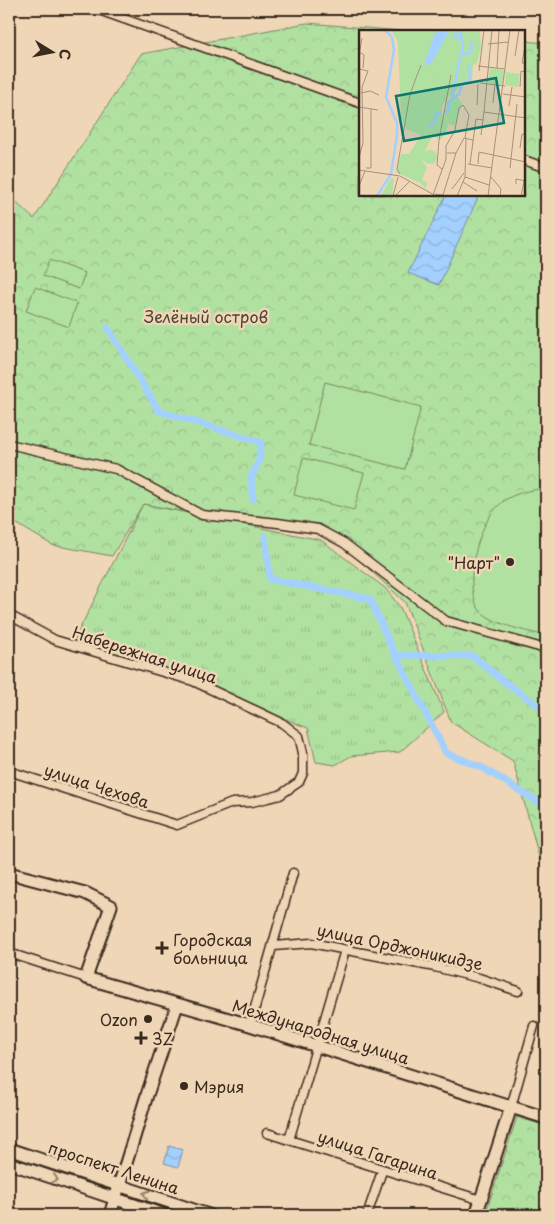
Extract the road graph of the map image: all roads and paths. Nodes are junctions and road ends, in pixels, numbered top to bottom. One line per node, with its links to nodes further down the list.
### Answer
1 (96, 9): 2 (street)
2 (359, 103)
3 (525, 160): 4 (street)
4 (546, 168)
5 (9, 444): 7 (street)
6 (9, 615): 9 (street, Набережная улица)
7 (546, 649)
8 (9, 771): 9 (street, улица Чехова)
9 (177, 825)
10 (9, 873): 15 (main road)
11 (293, 873): 12 (street)
12 (274, 946): 13 (street, улица Орджоникидзе); 18 (street)
13 (345, 950): 16 (street, улица Орджоникидзе); 20 (street)
14 (9, 953): 15 (street, Международная улица)
15 (86, 978): 17 (main road, Международная улица)
16 (518, 991)
17 (177, 1005): 18 (main road, Международная улица); 28 (main road)
18 (250, 1025): 20 (main road, Международная улица)
19 (534, 1026): 21 (street)
20 (316, 1046): 21 (main road, Международная улица); 24 (street)
21 (511, 1107): 22 (main road, Международная улица); 30 (main road)
22 (546, 1118)
23 (267, 1133): 24 (street, улица Гагарина)
24 (288, 1140): 27 (street, улица Гагарина)
25 (9, 1149): 28 (main road, проспект Ленина)
26 (9, 1163): 29 (main road, проспект Ленина, one-way to 29)
27 (382, 1171): 30 (street, улица Гагарина); 34 (street)
28 (119, 1185): 29 (main road); 33 (main road, проспект Ленина, one-way to 28)
29 (115, 1199): 31 (main road); 32 (main road, проспект Ленина)
30 (481, 1200): 35 (main road)
31 (110, 1215)
32 (164, 1215)
33 (209, 1215)
34 (367, 1215)
35 (476, 1215)

